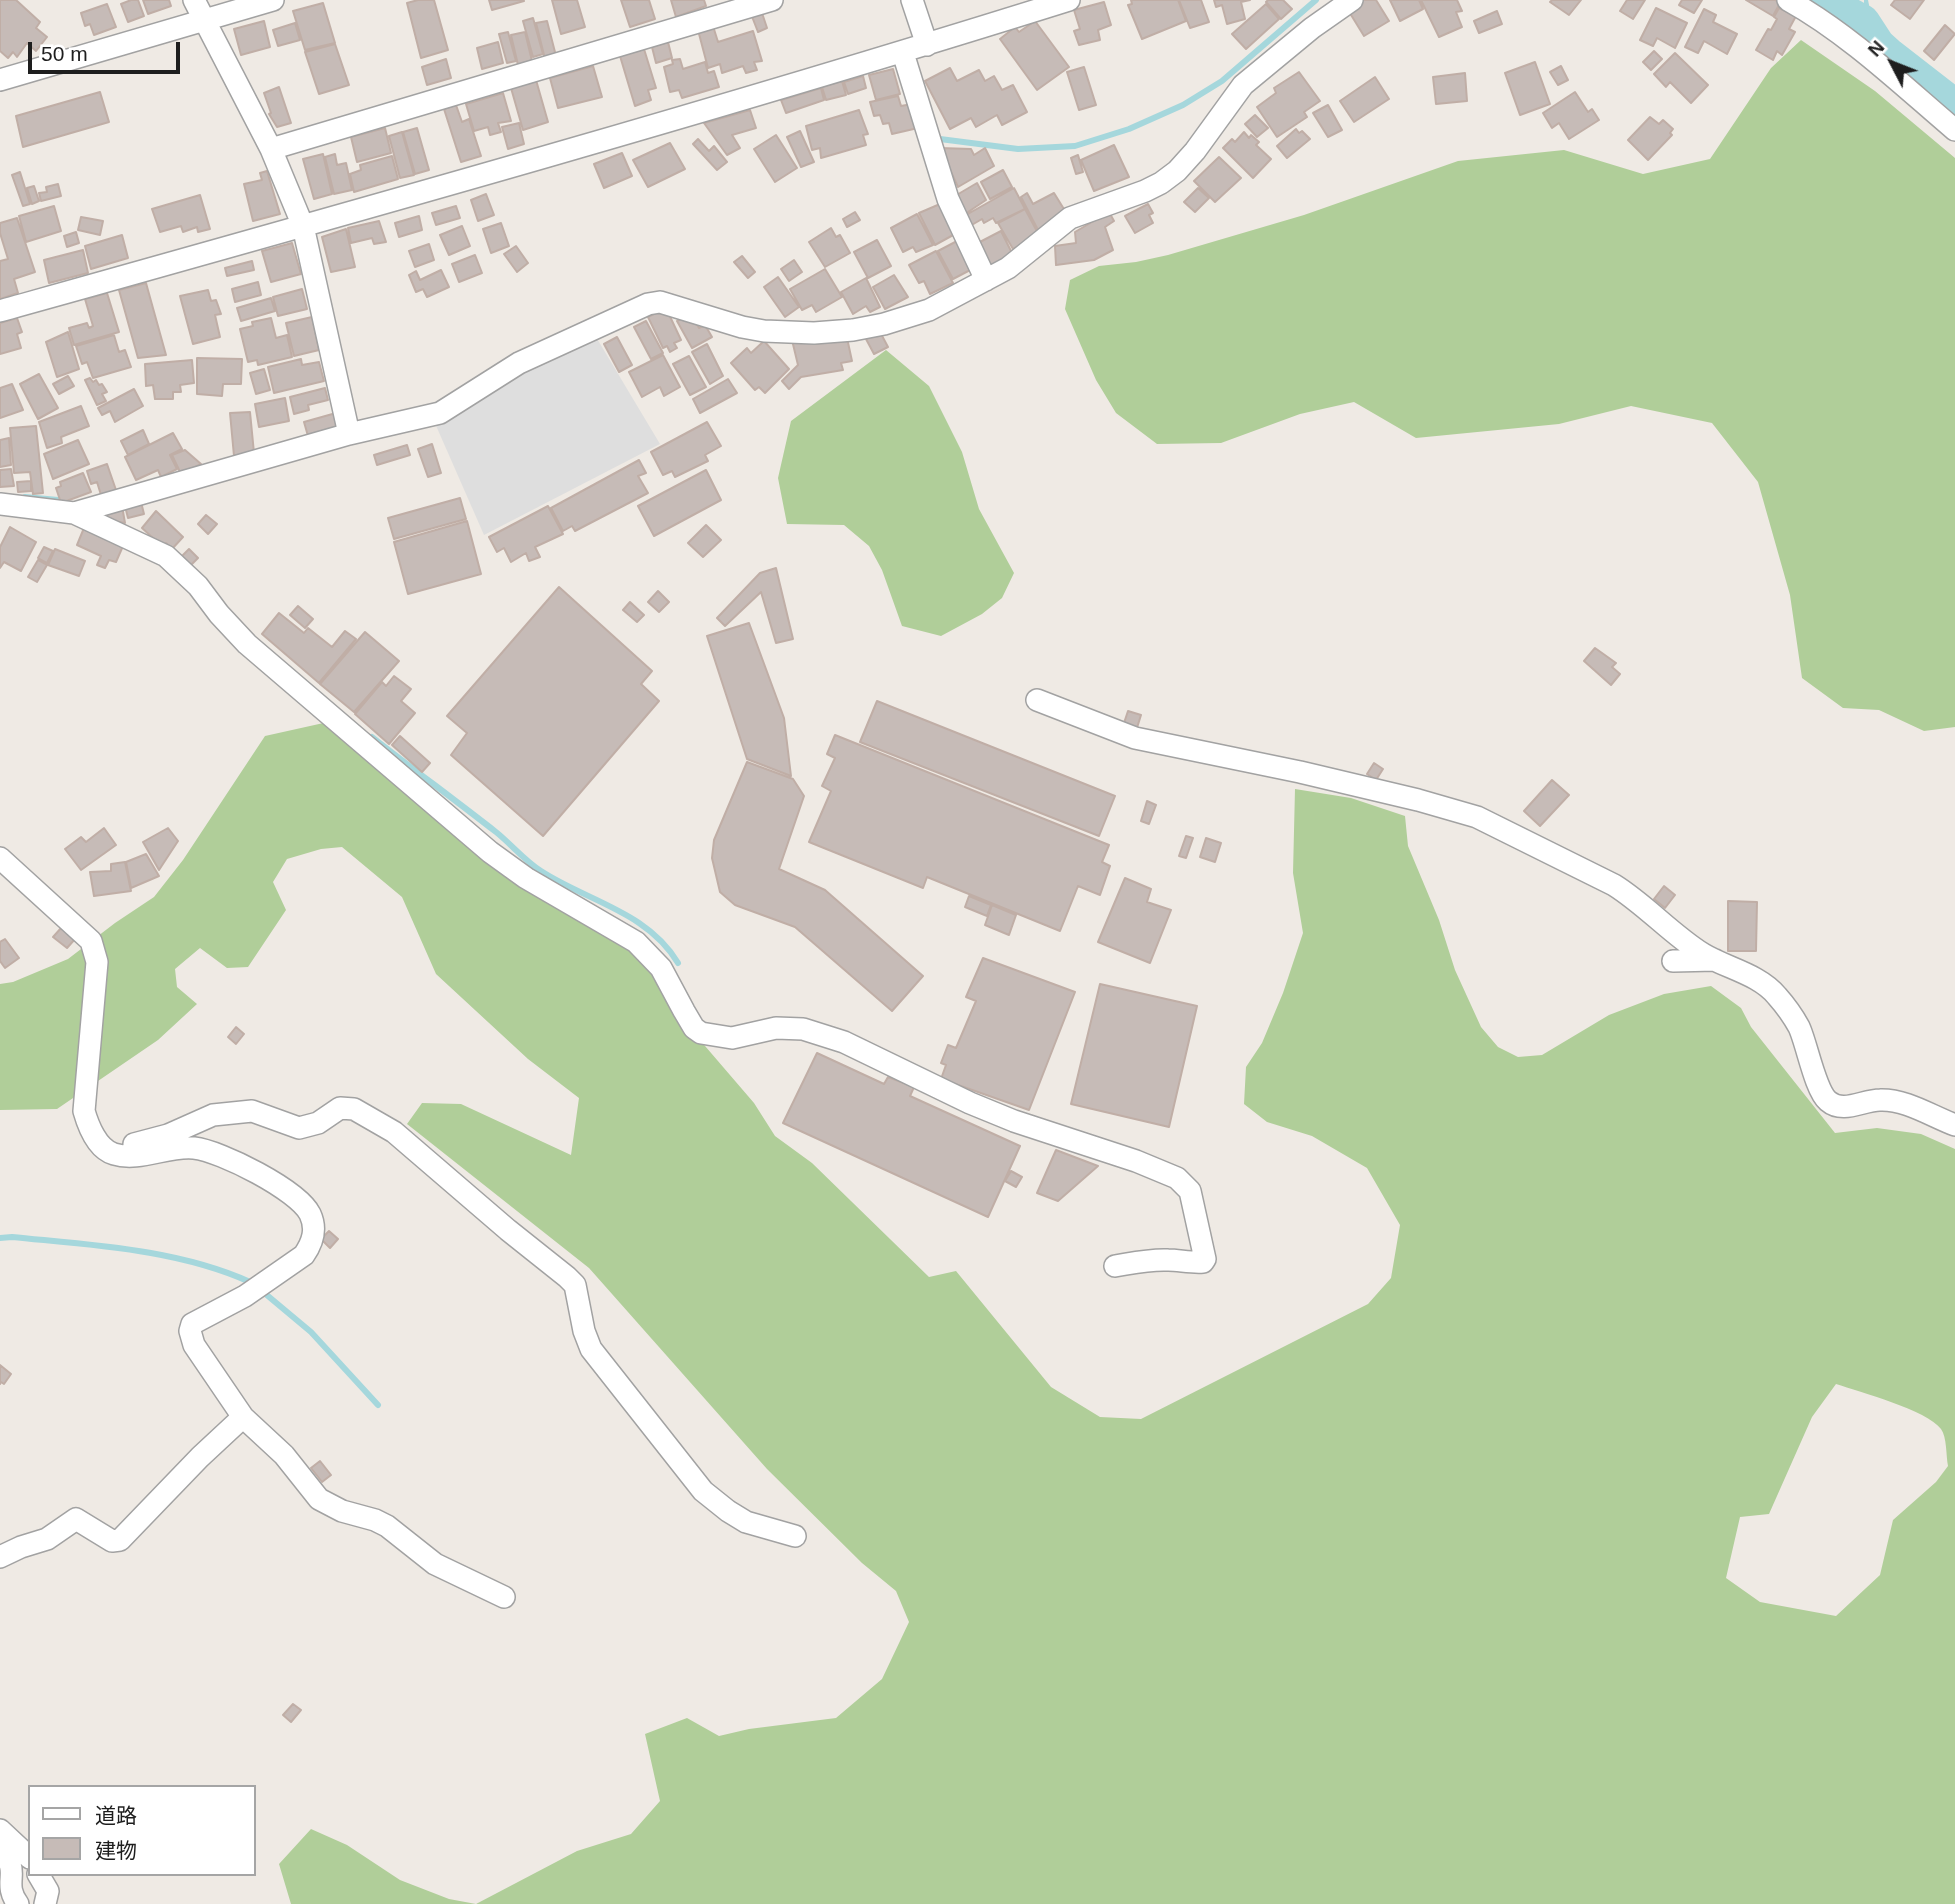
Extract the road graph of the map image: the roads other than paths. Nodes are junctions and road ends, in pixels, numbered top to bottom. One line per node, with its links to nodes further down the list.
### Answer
1 (194, 0): 8 (street)
2 (273, 0): 8 (street)
3 (772, 0): 13 (street)
4 (912, 0): 9 (street)
5 (1069, 0): 9 (street)
6 (1352, 0): 15 (street)
7 (1788, 0): 12 (street)
8 (204, 20): 11 (street); 13 (street)
9 (927, 45): 10 (street)
10 (902, 53): 14 (street); 15 (street)
11 (0, 80)
12 (1955, 130)
13 (271, 149): 14 (street)
14 (303, 226): 16 (street); 17 (street)
15 (986, 279): 17 (street)
16 (0, 311)
17 (349, 434): 19 (street)
18 (0, 504): 19 (street)
19 (74, 513): 26 (street)
20 (1037, 700): 22 (street)
21 (0, 858): 25 (street)
22 (1715, 960): 23 (street); 24 (street)
23 (1673, 961)
24 (1955, 1125)
25 (111, 1153): 27 (street); 28 (street)
26 (1115, 1265)
27 (243, 1417): 29 (street); 30 (street)
28 (795, 1536)
29 (0, 1557)
30 (503, 1598)
31 (0, 1830): 33 (street)
32 (0, 1852): 35 (street)
33 (28, 1856)
34 (39, 1876): 36 (street)
35 (18, 1904)
36 (45, 1904)

